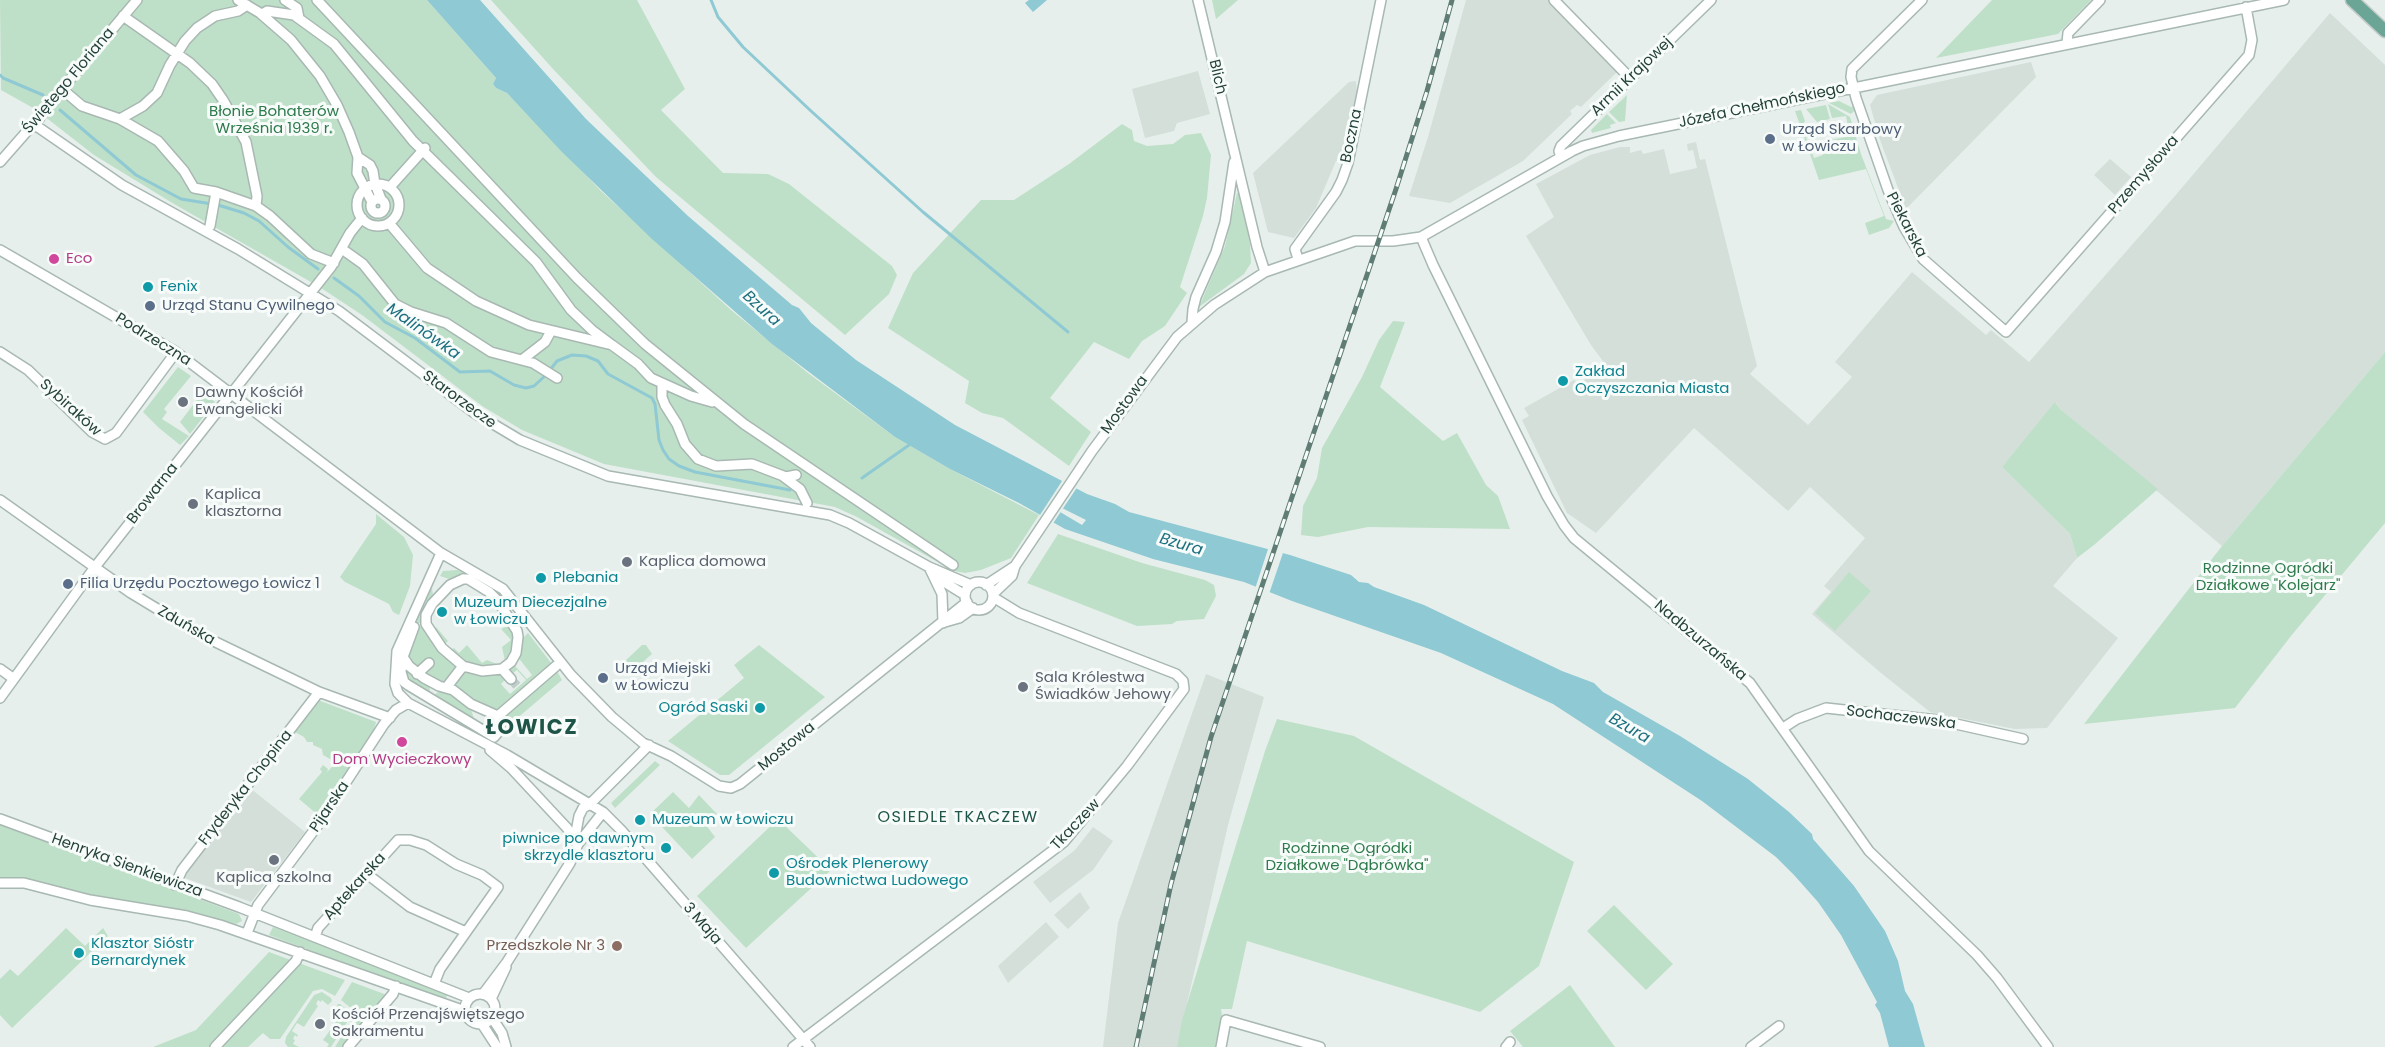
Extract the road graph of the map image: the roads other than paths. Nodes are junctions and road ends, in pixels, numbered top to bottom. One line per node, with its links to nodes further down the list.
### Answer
1 (137, 0): 15 (street, Świętego Floriana)
2 (285, 0): 16 (street)
3 (317, 0): 56 (street)
4 (1198, 0): 26 (street, Blich)
5 (1381, 0): 42 (street, Boczna)
6 (1554, 0): 20 (street)
7 (1711, 0): 20 (street, Armii Krajowej)
8 (1922, 0): 21 (street)
9 (2100, 0): 18 (street)
10 (2284, 0): 13 (street, Józefa Chełmońskiego)
11 (2352, 0): 17 (main road)
12 (242, 2): 14 (street); 19 (street)
13 (2246, 7): 18 (street, Józefa Chełmońskiego); 48 (street, Przemysłowa)
14 (262, 14): 16 (street); 27 (street)
15 (123, 16): 19 (street); 22 (street, Świętego Floriana)
16 (298, 18): 25 (street)
17 (2385, 31)
18 (2067, 44): 21 (street, Józefa Chełmońskiego)
19 (177, 54): 23 (street); 35 (street)
20 (1630, 78): 28 (street, Armii Krajowej)
21 (1854, 87): 28 (street, Józefa Chełmońskiego); 48 (street, Piekarska)
22 (58, 93): 23 (street); 24 (street, Świętego Floriana)
23 (120, 119): 34 (street)
24 (35, 125): 29 (street, Świętego Floriana); 45 (street, Starorzecze)
25 (424, 150): 33 (street); 49 (street)
26 (1235, 154): 30 (street, Blich); 32 (street, Blich)
27 (358, 157): 31 (street); 31 (street)
28 (1561, 157): 39 (street, Józefa Chełmońskiego)
29 (0, 162)
30 (1242, 184): 32 (street); 44 (street, Blich)
31 (370, 186): 33 (street); 36 (street); 37 (street)
32 (1232, 186): 46 (street, Blich)
33 (390, 187): 37 (street)
34 (215, 200): 35 (street); 38 (street)
35 (256, 206): 43 (street)
36 (362, 218): 37 (street); 40 (street, Browarna)
37 (389, 224): 47 (street)
38 (210, 226)
39 (1421, 237): 42 (street, Józefa Chełmońskiego); 97 (street, Nadbzurzańska)
40 (342, 249): 43 (street, Browarna); 52 (street)
41 (0, 250): 51 (street, Podrzeczna)
42 (1298, 260): 44 (street, Józefa Chełmońskiego)
43 (334, 263): 45 (street, Browarna)
44 (1265, 272): 46 (street, Mostowa)
45 (310, 293): 55 (street, Browarna); 65 (street, Starorzecze)
46 (1192, 322): 62 (street, Mostowa)
47 (551, 331): 49 (street); 52 (street)
48 (2006, 332)
49 (612, 345): 54 (street)
50 (0, 352): 51 (street, Sybiraków)
51 (176, 352): 55 (street, Podrzeczna)
52 (522, 359): 53 (street)
53 (551, 374)
54 (662, 384): 56 (street); 58 (street)
55 (232, 394): 61 (street, Podrzeczna); 64 (street, Browarna)
56 (715, 402): 63 (street)
57 (796, 475): 58 (street)
58 (782, 476): 60 (street)
59 (0, 500): 64 (street, Zduńska)
60 (807, 503)
61 (441, 553): 76 (street); 77 (street, Podrzeczna)
62 (1017, 564): 68 (street, Mostowa); 70 (street, Mostowa)
63 (953, 565)
64 (95, 567): 86 (street, Browarna); 89 (street, Zduńska)
65 (929, 567): 67 (street, Starorzecze); 71 (street, Starorzecze); 75 (street)
66 (434, 580): 69 (street)
67 (971, 585): 68 (street); 71 (street)
68 (986, 585): 70 (street)
69 (445, 591): 74 (street); 78 (street)
70 (993, 595): 72 (street); 73 (street, Tkaczew)
71 (968, 602): 72 (street); 75 (street, Mostowa)
72 (988, 606): 73 (street, Tkaczew)
73 (1019, 613): 121 (street, Tkaczew)
74 (431, 623): 76 (street); 81 (street)
75 (943, 623): 100 (street, Mostowa)
76 (411, 626): 79 (street); 92 (street)
77 (533, 627): 78 (street); 100 (street, Podrzeczna)
78 (518, 637): 84 (street)
79 (403, 657): 85 (street); 91 (street)
80 (429, 663): 85 (street)
81 (463, 666): 84 (street); 88 (street)
82 (556, 666): 94 (street)
83 (0, 669): 86 (street)
84 (502, 669): 87 (street)
85 (417, 674): 88 (street)
86 (14, 679): 90 (street, Browarna)
87 (511, 679)
88 (442, 687): 91 (street); 93 (street)
89 (319, 692): 95 (street, Zduńska); 107 (street, Fryderyka Chopina)
90 (0, 698)
91 (428, 698): 96 (street)
92 (408, 703): 95 (street, Pijarska); 99 (street)
93 (471, 704): 94 (street); 96 (street)
94 (498, 716): 96 (street)
95 (390, 718): 108 (street, Pijarska)
96 (475, 725)
97 (1783, 728): 98 (street, Sochaczewska); 130 (street, Nadbzurzańska)
98 (2023, 739)
99 (476, 740): 101 (street, 3 Maja); 104 (street)
100 (649, 746): 101 (street)
101 (590, 804): 102 (street, 3 Maja); 104 (street)
102 (603, 812): 104 (street); 121 (street, 3 Maja)
103 (0, 819): 107 (street, Henryka Sienkiewicza)
104 (578, 844): 115 (street)
105 (367, 873): 109 (street); 109 (street, Aptekarska); 111 (street, Aptekarska)
106 (0, 883): 110 (street, Henryka Sienkiewicza)
107 (175, 885): 108 (street, Henryka Sienkiewicza)
108 (254, 913): 110 (street); 111 (street, Henryka Sienkiewicza)
109 (466, 932): 113 (street)
110 (247, 933): 112 (street, Henryka Sienkiewicza)
111 (315, 937): 113 (street, Henryka Sienkiewicza)
112 (300, 952): 114 (street, Henryka Sienkiewicza); 122 (street)
113 (434, 984): 116 (street, Henryka Sienkiewicza)
114 (396, 986): 117 (street, Henryka Sienkiewicza); 123 (street)
115 (487, 996): 116 (street); 118 (street)
116 (469, 998): 117 (street)
117 (465, 1011): 119 (street)
118 (492, 1018): 119 (street); 125 (street)
119 (482, 1024): 124 (street)
120 (1779, 1026): 129 (street)
121 (807, 1043): 126 (street, Tkaczew)
122 (215, 1047)
123 (348, 1047)
124 (497, 1047)
125 (506, 1047)
126 (793, 1047)
127 (1221, 1047): 128 (street)
128 (1320, 1047)
129 (1751, 1047)
130 (2048, 1047)

